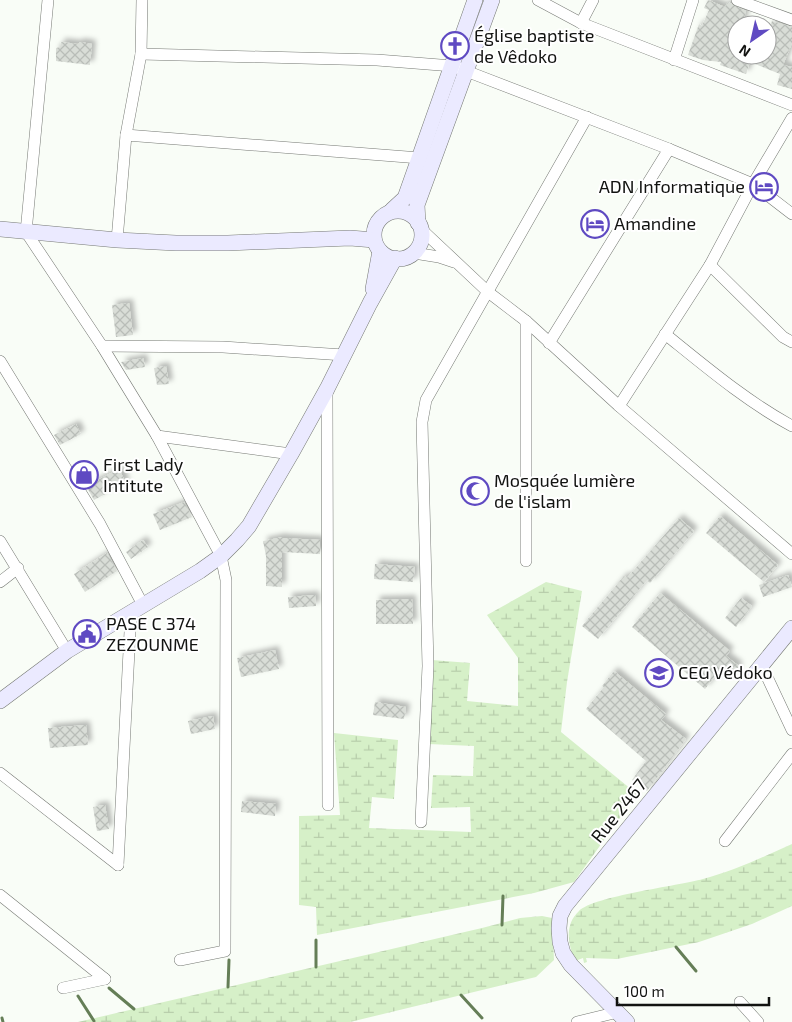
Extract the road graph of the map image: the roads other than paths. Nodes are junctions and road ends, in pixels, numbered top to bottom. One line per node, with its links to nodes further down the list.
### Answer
1 (48, 0): 25 (street)
2 (142, 0): 11 (street)
3 (475, 0): 13 (street)
4 (492, 0): 13 (street)
5 (538, 0): 10 (street)
6 (593, 0): 10 (street)
7 (694, 0): 12 (street)
8 (737, 0): 9 (street)
9 (792, 20)
10 (582, 23): 12 (street)
11 (141, 54): 13 (street); 17 (street)
12 (674, 60): 14 (street)
13 (460, 68): 15 (street); 19 (street); 23 (street)
14 (792, 106)
15 (587, 117): 18 (street); 32 (street)
16 (792, 118): 20 (street)
17 (126, 135): 19 (street); 26 (street)
18 (669, 149): 20 (street); 37 (street)
19 (420, 158): 21 (street)
20 (753, 184): 22 (street); 31 (street)
21 (392, 210): 23 (street); 27 (street)
22 (792, 214)
23 (420, 226): 28 (street); 30 (street)
24 (0, 229): 25 (street)
25 (26, 232): 26 (street); 38 (street)
26 (117, 240): 27 (street)
27 (376, 240): 29 (street); 33 (street)
28 (414, 253): 29 (street); 30 (street)
29 (395, 258): 33 (street)
30 (456, 262): 32 (street)
31 (710, 265): 35 (street); 36 (street)
32 (488, 292): 34 (street); 61 (street)
33 (370, 302): 39 (street)
34 (526, 321): 37 (street); 49 (street)
35 (665, 334): 42 (street); 43 (street)
36 (792, 342)
37 (549, 343): 42 (street)
38 (102, 346): 39 (street); 44 (street)
39 (344, 355): 41 (street)
40 (0, 361): 52 (street)
41 (327, 389): 45 (street); 60 (street)
42 (619, 406): 47 (street)
43 (792, 426)
44 (157, 436): 45 (street); 48 (street)
45 (291, 454): 48 (street)
46 (0, 541): 50 (street)
47 (792, 554)
48 (221, 556): 52 (street); 64 (street)
49 (526, 561)
50 (18, 568): 51 (street); 54 (street)
51 (0, 582)
52 (137, 608): 54 (street); 59 (street)
53 (792, 628): 55 (street, Rue 2467)
54 (67, 651): 56 (street)
55 (762, 666): 57 (street); 67 (street, Rue 2467)
56 (0, 701)
57 (792, 730)
58 (792, 754): 62 (street)
59 (0, 773)
60 (328, 805)
61 (421, 822)
62 (725, 841)
63 (0, 895): 65 (street)
64 (180, 960)
65 (62, 988)
66 (740, 1002): 69 (street)
67 (623, 1017): 68 (street)
68 (577, 1022)
69 (758, 1022)

